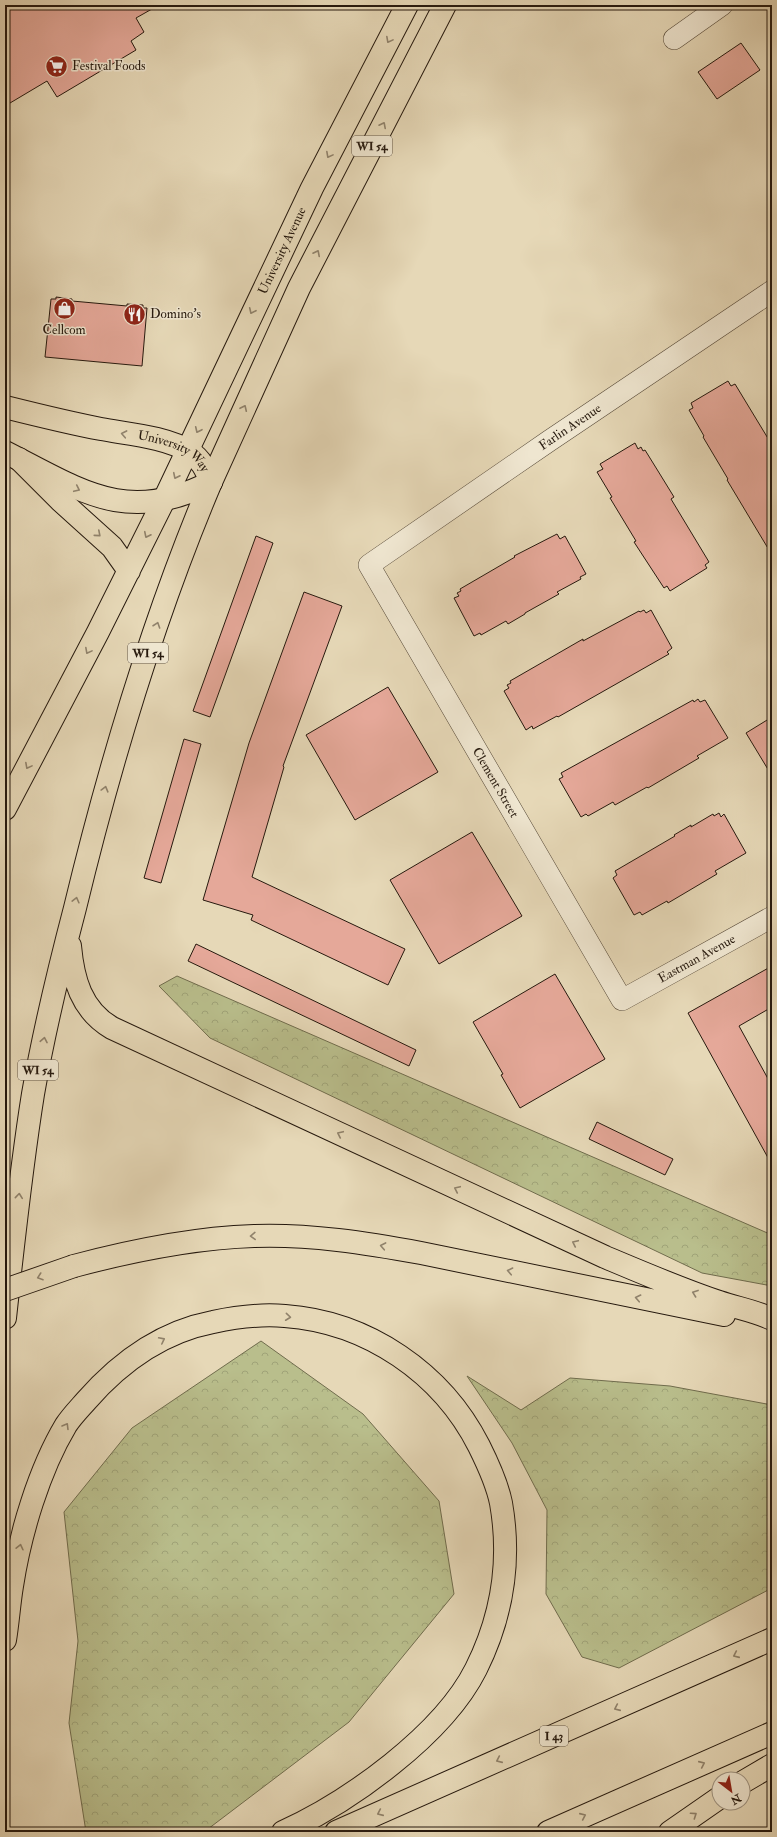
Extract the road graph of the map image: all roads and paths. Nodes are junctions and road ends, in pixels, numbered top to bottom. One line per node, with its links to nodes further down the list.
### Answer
1 (407, 5): 7 (main road, University Avenue / WI 54, one-way to 7)
2 (445, 5): 9 (main road, WI 54, one-way to 2)
3 (722, 5): 4 (street)
4 (674, 39)
5 (772, 291): 11 (street, Farlin Avenue)
6 (5, 407): 7 (main road, University Way, one-way to 6)
7 (188, 451): 9 (main road, University Way); 10 (main road, University Avenue / WI 54, one-way to 10)
8 (12, 455): 10 (main road, University Way, one-way to 10); 12 (main road, one-way to 12)
9 (211, 482): 10 (main road, University Way); 15 (main road, WI 54, one-way to 9)
10 (164, 500): 12 (main road, WI 54, one-way to 12)
11 (369, 565): 16 (street, Clement Street)
12 (129, 571): 13 (main road, WI 54, one-way to 13)
13 (5, 809)
14 (772, 917): 16 (street, Eastman Avenue)
15 (69, 931): 18 (main road, WI 54, one-way to 15); 19 (main road, one-way to 15)
16 (622, 1000)
17 (5, 1290): 20 (main road, one-way to 17, bridge)
18 (5, 1318)
19 (772, 1319)
20 (772, 1323)
21 (772, 1639): 28 (main road, I 43, one-way to 28)
22 (5, 1640): 27 (main road, one-way to 27)
23 (772, 1733): 29 (main road, one-way to 23)
24 (772, 1765): 25 (main road)
25 (751, 1777)
26 (711, 1804): 30 (main road, one-way to 26)
27 (283, 1832)
28 (336, 1832)
29 (548, 1832)
30 (670, 1832)

